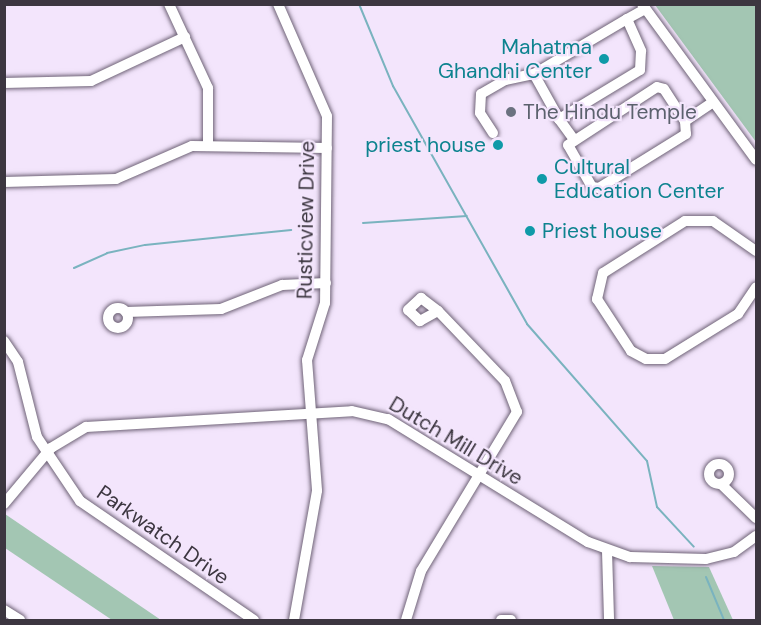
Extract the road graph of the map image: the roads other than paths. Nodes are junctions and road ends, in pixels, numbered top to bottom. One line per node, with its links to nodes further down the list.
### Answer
1 (169, 4): 5 (street)
2 (278, 4): 14 (street, Rusticview Drive)
3 (643, 7): 4 (street); 8 (street)
4 (627, 20): 6 (street); 9 (street)
5 (185, 37): 7 (street); 13 (street)
6 (534, 74): 9 (street); 11 (street)
7 (4, 83)
8 (713, 102): 10 (street); 15 (street)
9 (559, 119): 12 (street)
10 (685, 121): 12 (street); 12 (street)
11 (492, 133)
12 (573, 138)
13 (208, 145): 14 (street); 16 (street)
14 (327, 148): 18 (street, Rusticview Drive)
15 (756, 160)
16 (4, 182)
17 (756, 251): 19 (street)
18 (326, 284): 21 (street); 23 (street, Rusticview Drive)
19 (756, 287)
20 (438, 310): 25 (street)
21 (126, 312)
22 (4, 341): 24 (street, Parkwatch Drive)
23 (313, 415): 24 (street, Dutch Mill Drive); 25 (street, Dutch Mill Drive); 34 (street, Rusticview Drive)
24 (46, 454): 27 (street, Dutch Mill Drive); 33 (street, Parkwatch Drive)
25 (479, 477): 30 (street, Dutch Mill Drive); 35 (street)
26 (721, 484): 28 (street)
27 (4, 504)
28 (756, 518)
29 (756, 536): 30 (street, Dutch Mill Drive)
30 (607, 550): 38 (street)
31 (4, 610): 32 (street)
32 (20, 621)
33 (254, 621)
34 (294, 621)
35 (406, 621)
36 (501, 621): 37 (street)
37 (511, 621)
38 (609, 621)

